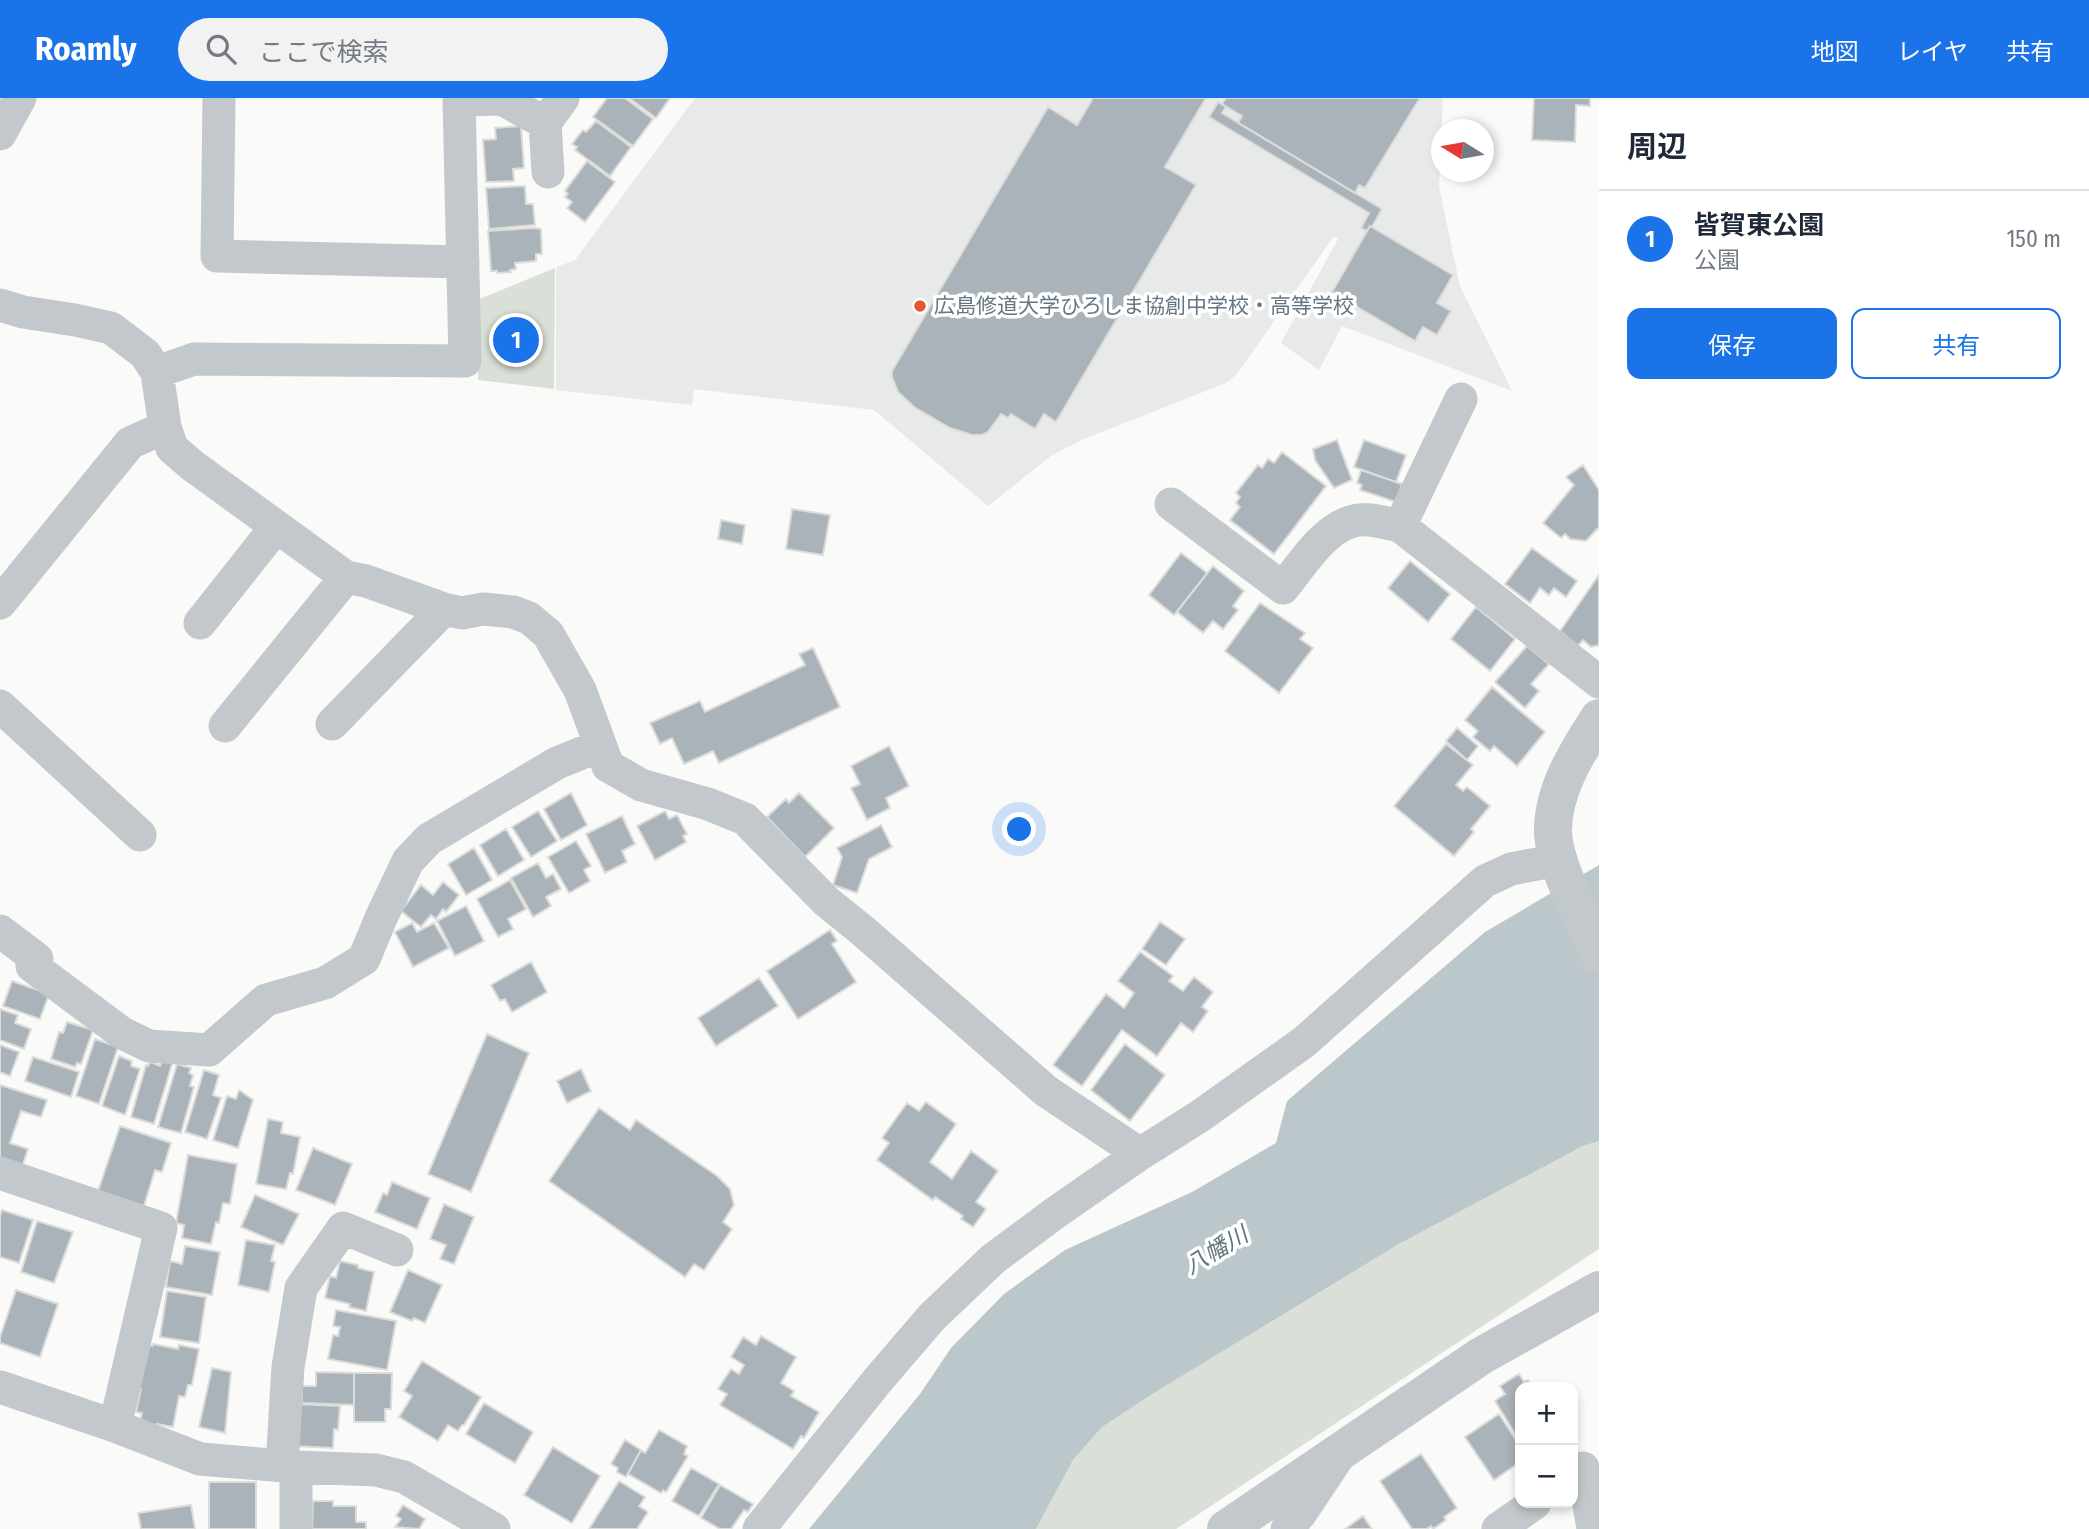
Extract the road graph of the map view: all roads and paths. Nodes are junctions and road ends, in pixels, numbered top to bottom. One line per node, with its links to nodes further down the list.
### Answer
1 (20, 98): 5 (street)
2 (219, 98): 7 (street)
3 (459, 99): 4 (street); 7 (street)
4 (554, 110): 6 (street)
5 (0, 134)
6 (548, 172)
7 (463, 262): 9 (street)
8 (0, 305): 9 (street)
9 (157, 372): 11 (street)
10 (1461, 399): 13 (street)
11 (165, 426): 14 (street); 16 (street)
12 (1171, 504): 13 (street)
13 (1400, 526): 19 (street)
14 (276, 527): 15 (street); 18 (street)
15 (346, 577): 17 (street); 23 (street)
16 (0, 603)
17 (444, 609): 22 (street); 24 (street)
18 (200, 623)
19 (1599, 682)
20 (0, 706): 25 (street)
21 (1599, 718): 26 (street)
22 (332, 724)
23 (225, 726)
24 (599, 746): 27 (street); 29 (street)
25 (140, 835)
26 (1560, 863): 28 (street); 29 (street)
27 (0, 931)
28 (1599, 955)
29 (1140, 1154): 41 (street)
30 (0, 1172): 34 (street)
31 (397, 1250): 36 (street)
32 (1599, 1290): 35 (street)
33 (0, 1387): 34 (street)
34 (115, 1426): 36 (street)
35 (1340, 1454): 42 (street); 43 (street)
36 (289, 1466): 39 (street); 40 (street)
37 (1585, 1467): 45 (street)
38 (1528, 1508): 44 (street)
39 (296, 1529)
40 (494, 1529)
41 (759, 1529)
42 (1226, 1529)
43 (1287, 1529)
44 (1498, 1529)
45 (1593, 1529)

